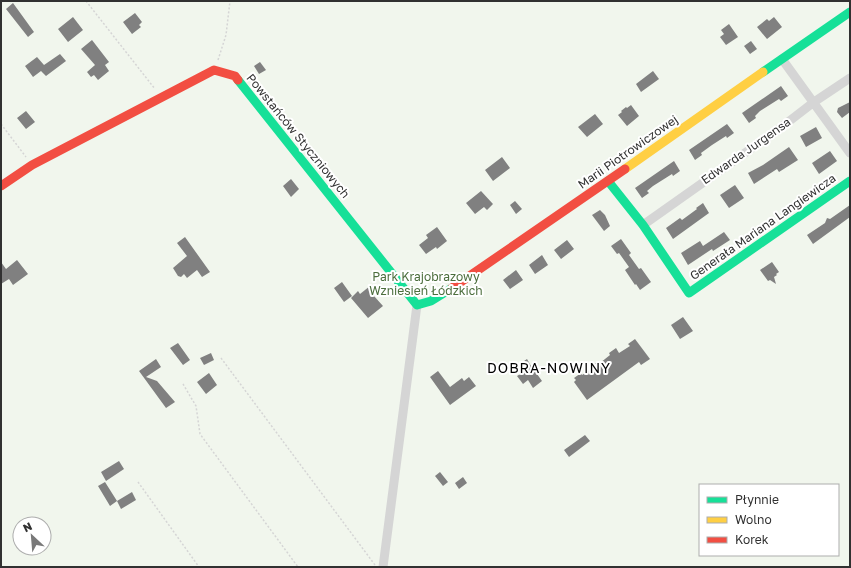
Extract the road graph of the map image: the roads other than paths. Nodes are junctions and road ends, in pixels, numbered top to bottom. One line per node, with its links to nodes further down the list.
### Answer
1 (850, 12): 2 (street, Marii Piotrowiczowej)
2 (782, 59): 4 (street); 6 (street, Marii Piotrowiczowej)
3 (850, 78): 4 (street, Edwarda Jurgensa)
4 (814, 102): 5 (street); 9 (street, Edwarda Jurgensa)
5 (850, 153)
6 (608, 181): 9 (street); 10 (street, Marii Piotrowiczowej)
7 (850, 182): 9 (street, Generała Mariana Langiewicza)
8 (1, 186): 10 (street, Powstańców Styczniowych)
9 (643, 225)
10 (417, 305): 11 (street)
11 (383, 567)

